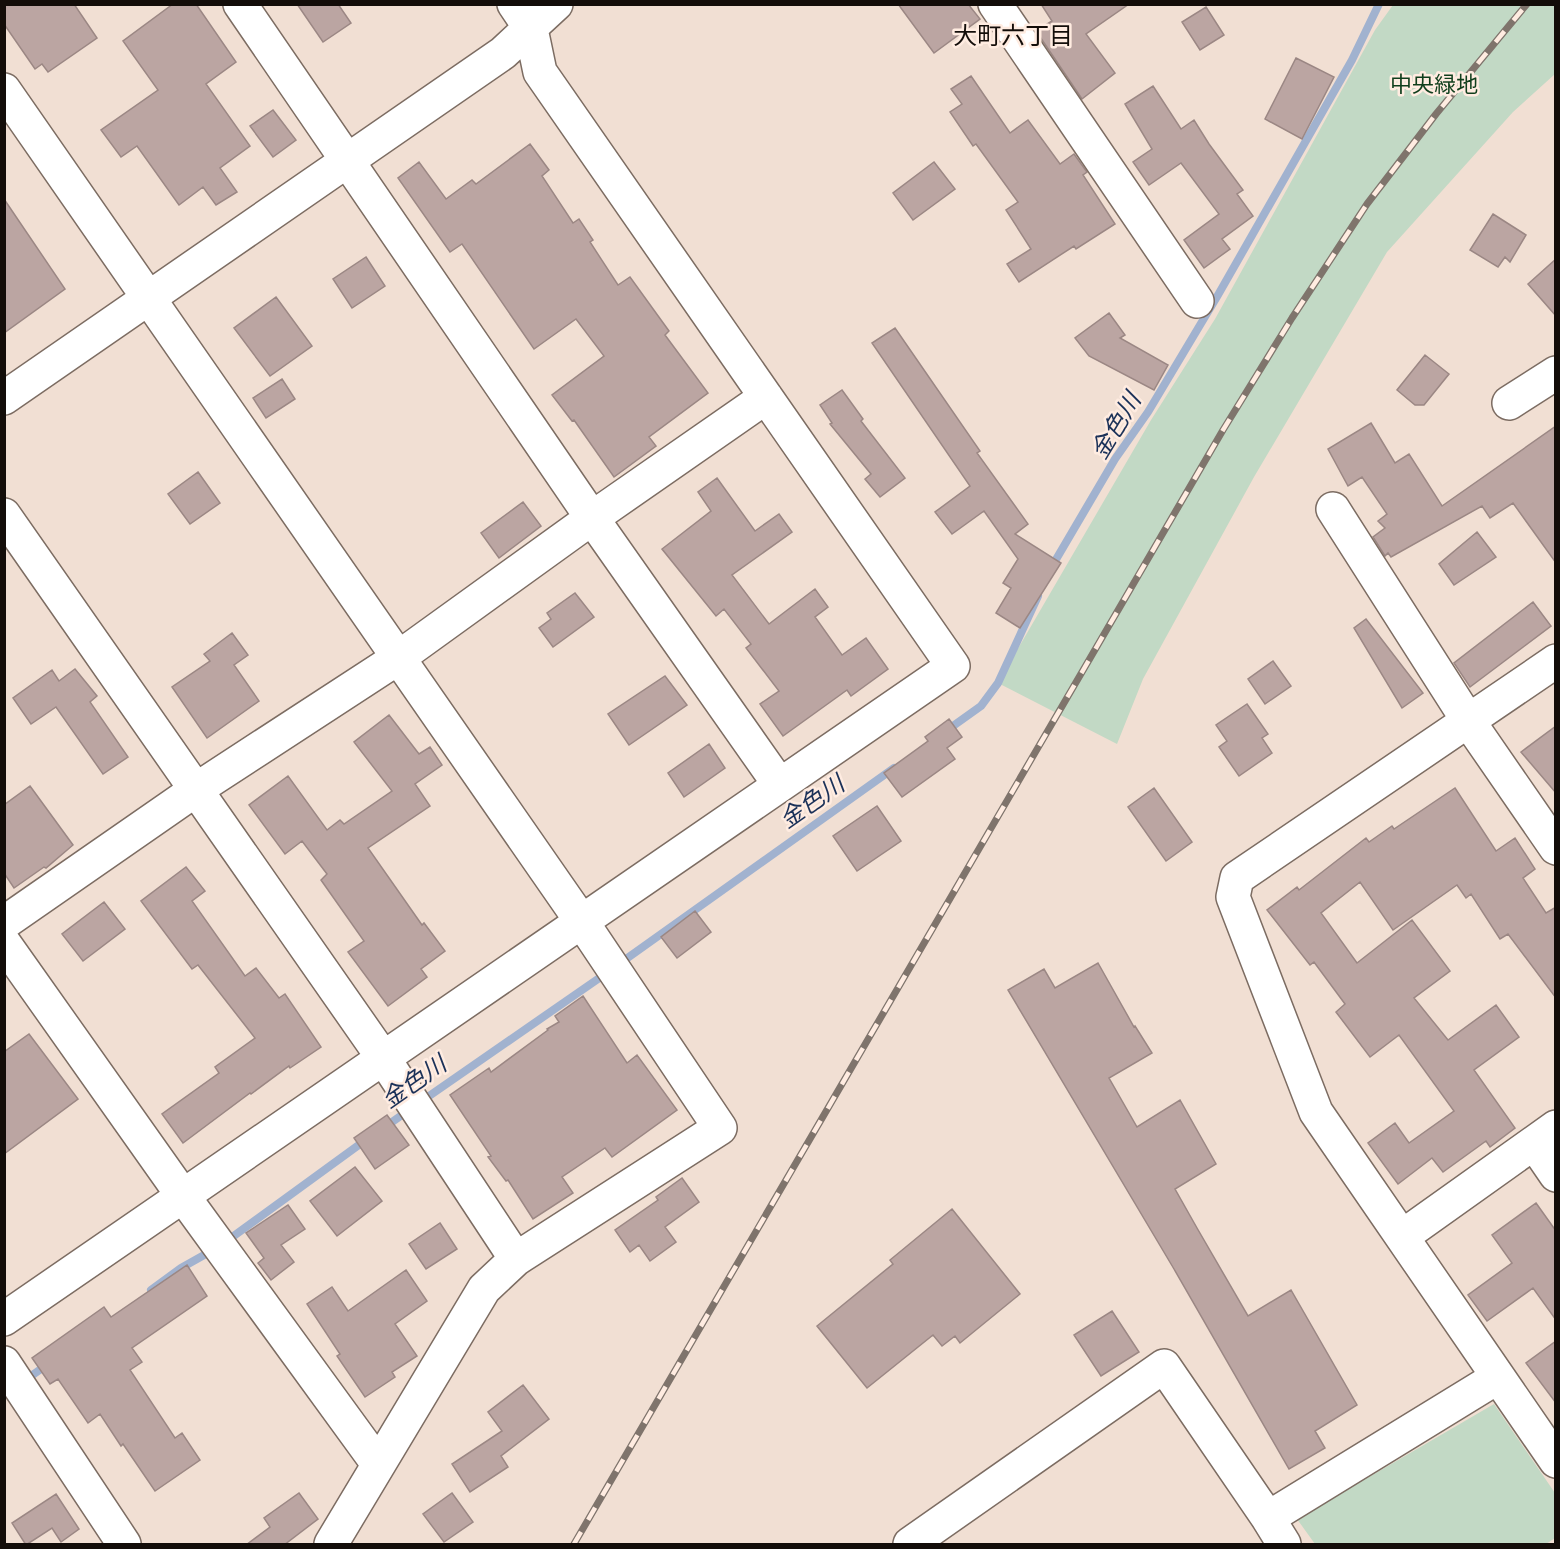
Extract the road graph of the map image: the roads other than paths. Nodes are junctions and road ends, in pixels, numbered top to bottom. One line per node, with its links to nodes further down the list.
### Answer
1 (240, 4): 6 (street)
2 (556, 4): 4 (street)
3 (995, 4): 8 (street)
4 (522, 17): 6 (street); 10 (street)
5 (4, 90): 7 (street)
6 (348, 161): 7 (street); 15 (street)
7 (149, 298): 11 (street); 16 (street)
8 (1197, 301)
9 (1556, 374): 12 (street)
10 (766, 397): 15 (street); 19 (street)
11 (4, 398)
12 (1509, 403)
13 (1333, 509): 18 (street)
14 (4, 515): 20 (street)
15 (592, 518): 16 (street); 19 (street)
16 (398, 658): 20 (street); 22 (street)
17 (1556, 661): 18 (street)
18 (1469, 722): 21 (street); 29 (street)
19 (779, 784): 22 (street)
20 (197, 789): 23 (street); 25 (street)
21 (1556, 848)
22 (582, 922): 25 (street); 30 (street)
23 (4, 923)
24 (4, 943): 28 (street)
25 (384, 1059): 28 (street); 30 (street)
26 (1545, 1135): 27 (street); 29 (street)
27 (1556, 1175)
28 (183, 1196): 31 (street); 35 (street)
29 (1402, 1236): 33 (street)
30 (516, 1259): 35 (street)
31 (4, 1319)
32 (4, 1363): 37 (street)
33 (1498, 1377): 34 (street); 36 (street)
34 (1556, 1461)
35 (378, 1464): 38 (street)
36 (1276, 1531): 39 (street)
37 (124, 1545)
38 (331, 1545)
39 (910, 1545)

